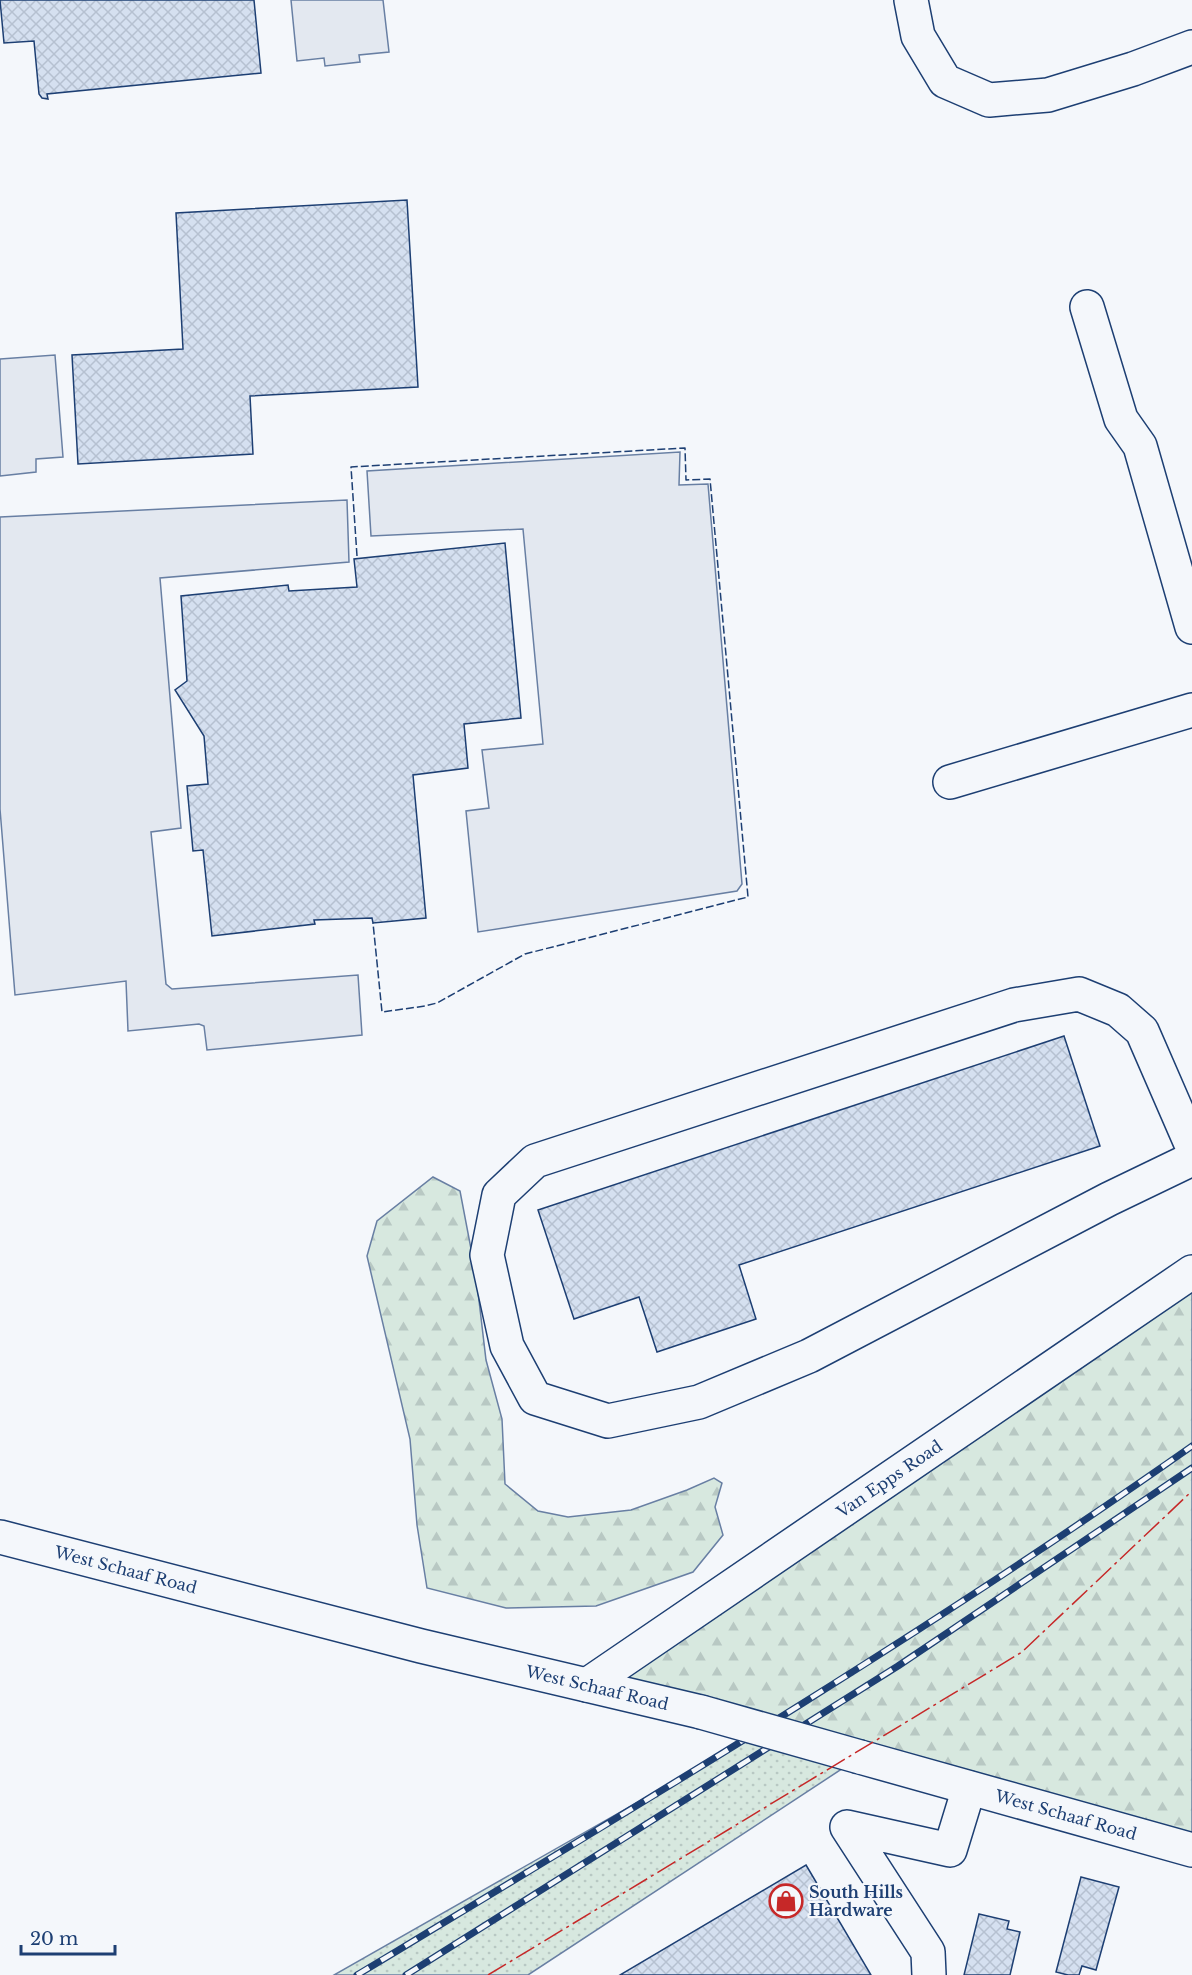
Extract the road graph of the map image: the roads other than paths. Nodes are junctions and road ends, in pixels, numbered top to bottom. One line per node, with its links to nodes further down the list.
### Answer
1 (911, 0): 2 (street)
2 (1192, 47)
3 (1087, 307): 4 (street)
4 (1191, 622)
5 (1192, 710): 6 (street)
6 (950, 782)
7 (1192, 1146): 8 (street)
8 (1192, 1159)
9 (1192, 1272): 11 (street, Van Epps Road)
10 (0, 1537): 11 (street, West Schaaf Road)
11 (587, 1685): 12 (street, West Schaaf Road, bridge)
12 (969, 1788): 13 (street, West Schaaf Road); 14 (street)
13 (1192, 1850)
14 (929, 1975)

